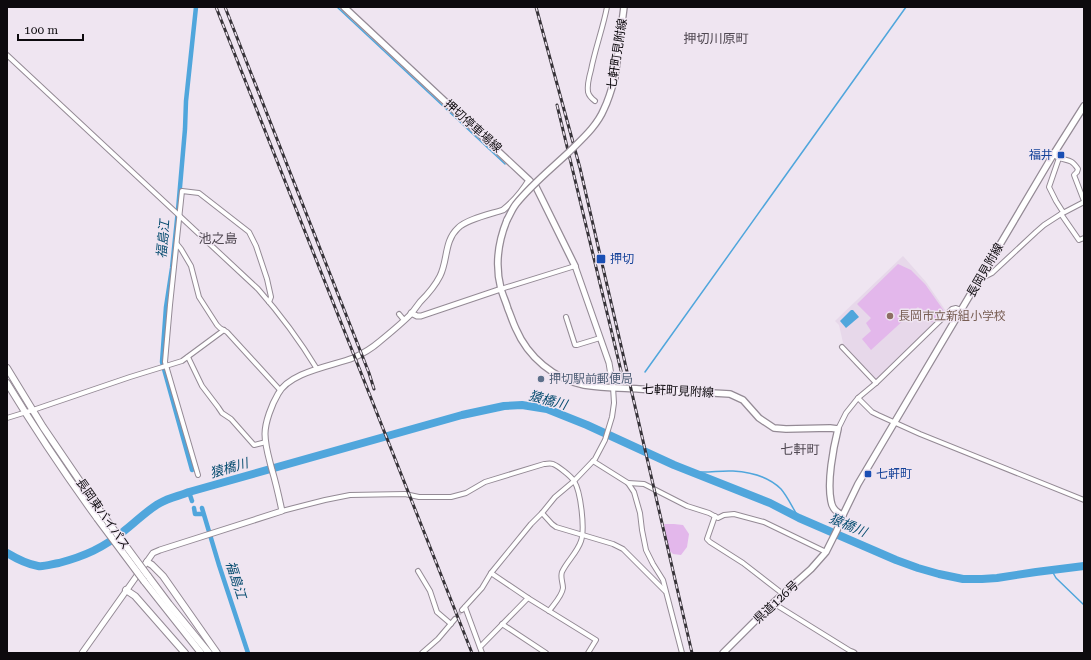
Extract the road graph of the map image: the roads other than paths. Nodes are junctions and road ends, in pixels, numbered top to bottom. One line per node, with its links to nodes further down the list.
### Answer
1 (344, 7): 9 (main road, 押切停車場線)
2 (607, 7): 5 (street)
3 (624, 7): 17 (main road, 七軒町見附線, bridge)
4 (7, 55): 12 (street)
5 (596, 101)
6 (1084, 106): 7 (main road, 長岡見附線)
7 (1082, 113): 8 (main road, 長岡見附線)
8 (1056, 157): 10 (street); 11 (street); 16 (main road, 長岡見附線)
9 (529, 180): 15 (main road, 押切停車場線); 20 (street)
10 (1084, 201): 11 (street)
11 (1062, 213): 13 (street); 16 (street)
12 (180, 216): 14 (street); 18 (street); 18 (street)
13 (1084, 238)
14 (177, 244): 24 (street); 28 (street)
15 (575, 266): 17 (street); 25 (street)
16 (983, 275): 19 (main road, 長岡見附線)
17 (501, 289): 20 (street); 33 (main road, 七軒町見附線)
18 (270, 302): 30 (street)
19 (961, 310): 32 (street); 39 (main road, 長岡見附線)
20 (411, 313): 23 (street)
21 (399, 314): 23 (street)
22 (566, 317): 25 (street)
23 (404, 320): 30 (street)
24 (224, 330): 27 (street); 34 (street)
25 (600, 338): 33 (street)
26 (842, 347): 32 (street)
27 (188, 358): 28 (street); 41 (street)
28 (166, 366): 36 (street); 43 (street)
29 (7, 368): 36 (highway, 長岡東バイパス)
30 (317, 369): 34 (street)
31 (7, 383): 37 (highway, 長岡東バイパス)
32 (876, 383): 35 (street)
33 (613, 387): 40 (main road, 七軒町見附線); 42 (street)
34 (280, 390): 41 (street)
35 (858, 398): 39 (street); 40 (street)
36 (33, 410): 37 (street); 56 (highway, 長岡東バイパス, bridge)
37 (25, 412): 38 (street); 56 (highway, 長岡東バイパス, bridge)
38 (7, 418)
39 (895, 422): 46 (street); 50 (main road, 長岡見附線)
40 (838, 429): 50 (main road)
41 (266, 442): 47 (street)
42 (593, 461): 44 (street); 45 (street)
43 (198, 475)
44 (574, 481): 47 (street); 48 (street); 51 (street)
45 (628, 482): 49 (street); 58 (street)
46 (1084, 500)
47 (282, 511): 53 (street)
48 (542, 513): 51 (street); 55 (street)
49 (715, 516): 52 (street); 59 (street)
50 (842, 517): 52 (main road, 県道126号)
51 (583, 535): 58 (street); 62 (street)
52 (826, 551): 59 (main road, 県道126号)
53 (146, 562): 57 (street); 72 (highway)
54 (418, 571): 64 (street)
55 (491, 572): 60 (street); 66 (street)
56 (146, 579): 70 (highway, 長岡東バイパス); 71 (highway, 長岡東バイパス)
57 (126, 590): 68 (street); 69 (highway)
58 (667, 593): 77 (street)
59 (783, 594): 61 (main road, 県道126号)
60 (528, 598): 62 (street); 65 (street)
61 (773, 603): 67 (street); 78 (main road, 県道126号)
62 (549, 611): 76 (street)
63 (455, 619): 64 (street)
64 (451, 624): 73 (street)
65 (502, 624): 66 (street); 75 (street)
66 (480, 647): 74 (street)
67 (853, 652)
68 (82, 653)
69 (185, 653)
70 (201, 653)
71 (209, 653)
72 (217, 653)
73 (422, 653)
74 (482, 653)
75 (546, 653)
76 (588, 653)
77 (682, 653)
78 (723, 653)

